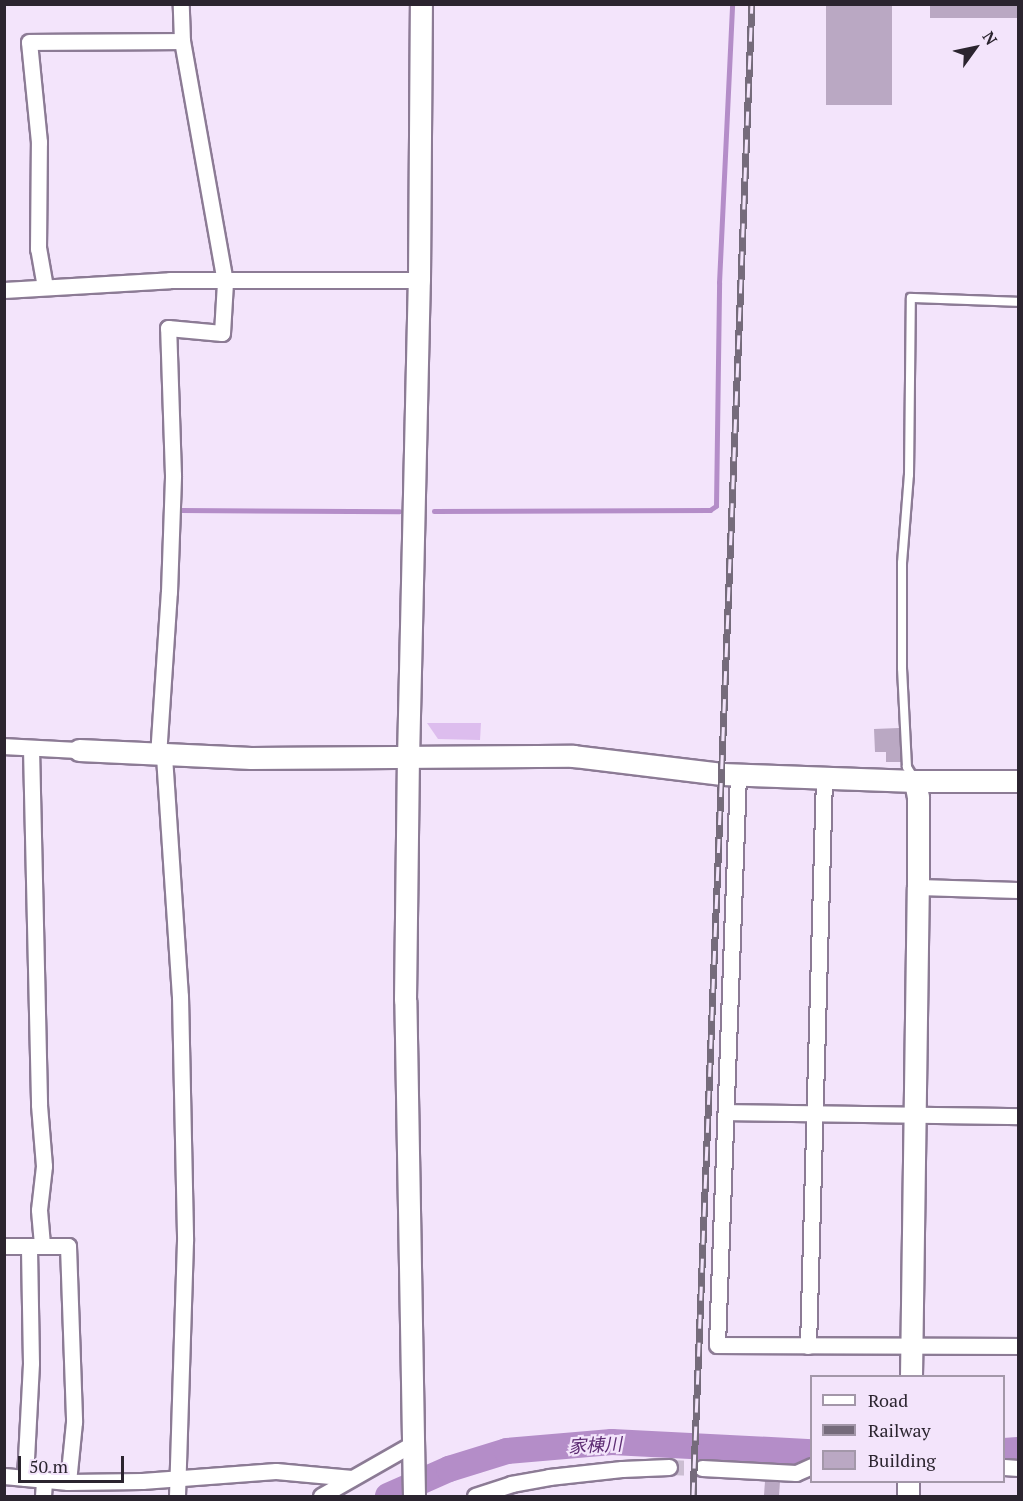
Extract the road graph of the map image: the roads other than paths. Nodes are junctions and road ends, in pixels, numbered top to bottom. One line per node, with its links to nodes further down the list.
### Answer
1 (181, 4): 3 (street)
2 (421, 4): 4 (street)
3 (182, 41): 5 (street); 6 (street)
4 (419, 280): 5 (street); 13 (street)
5 (225, 282): 6 (street); 12 (street)
6 (45, 287): 7 (street)
7 (4, 290)
8 (1018, 302): 16 (lane)
9 (4, 746): 10 (street)
10 (31, 748): 11 (street); 25 (street)
11 (79, 750): 12 (street)
12 (161, 756): 13 (street); 36 (street)
13 (408, 759): 14 (street); 30 (street)
14 (738, 774): 15 (street); 20 (street)
15 (824, 776): 16 (street); 22 (street)
16 (915, 781): 17 (street); 18 (street)
17 (1018, 781)
18 (918, 887): 19 (street); 21 (street)
19 (1018, 890)
20 (727, 1112): 22 (street); 27 (street)
21 (913, 1113): 22 (street); 23 (street); 26 (street)
22 (815, 1114): 27 (street)
23 (1018, 1116)
24 (4, 1246): 25 (street)
25 (35, 1246): 35 (street); 39 (street)
26 (911, 1345): 27 (street); 28 (street); 29 (street)
27 (808, 1346)
28 (1018, 1346)
29 (911, 1375)
30 (414, 1448): 37 (street); 43 (street)
31 (669, 1467): 44 (street)
32 (810, 1467): 33 (street)
33 (702, 1468)
34 (4, 1476): 35 (street)
35 (25, 1478): 38 (street)
36 (177, 1478): 37 (street); 39 (street); 41 (street)
37 (352, 1478): 42 (street)
38 (44, 1480): 39 (street); 40 (street)
39 (68, 1482)
40 (43, 1497)
41 (177, 1497)
42 (321, 1497)
43 (414, 1497)
44 (476, 1497)

